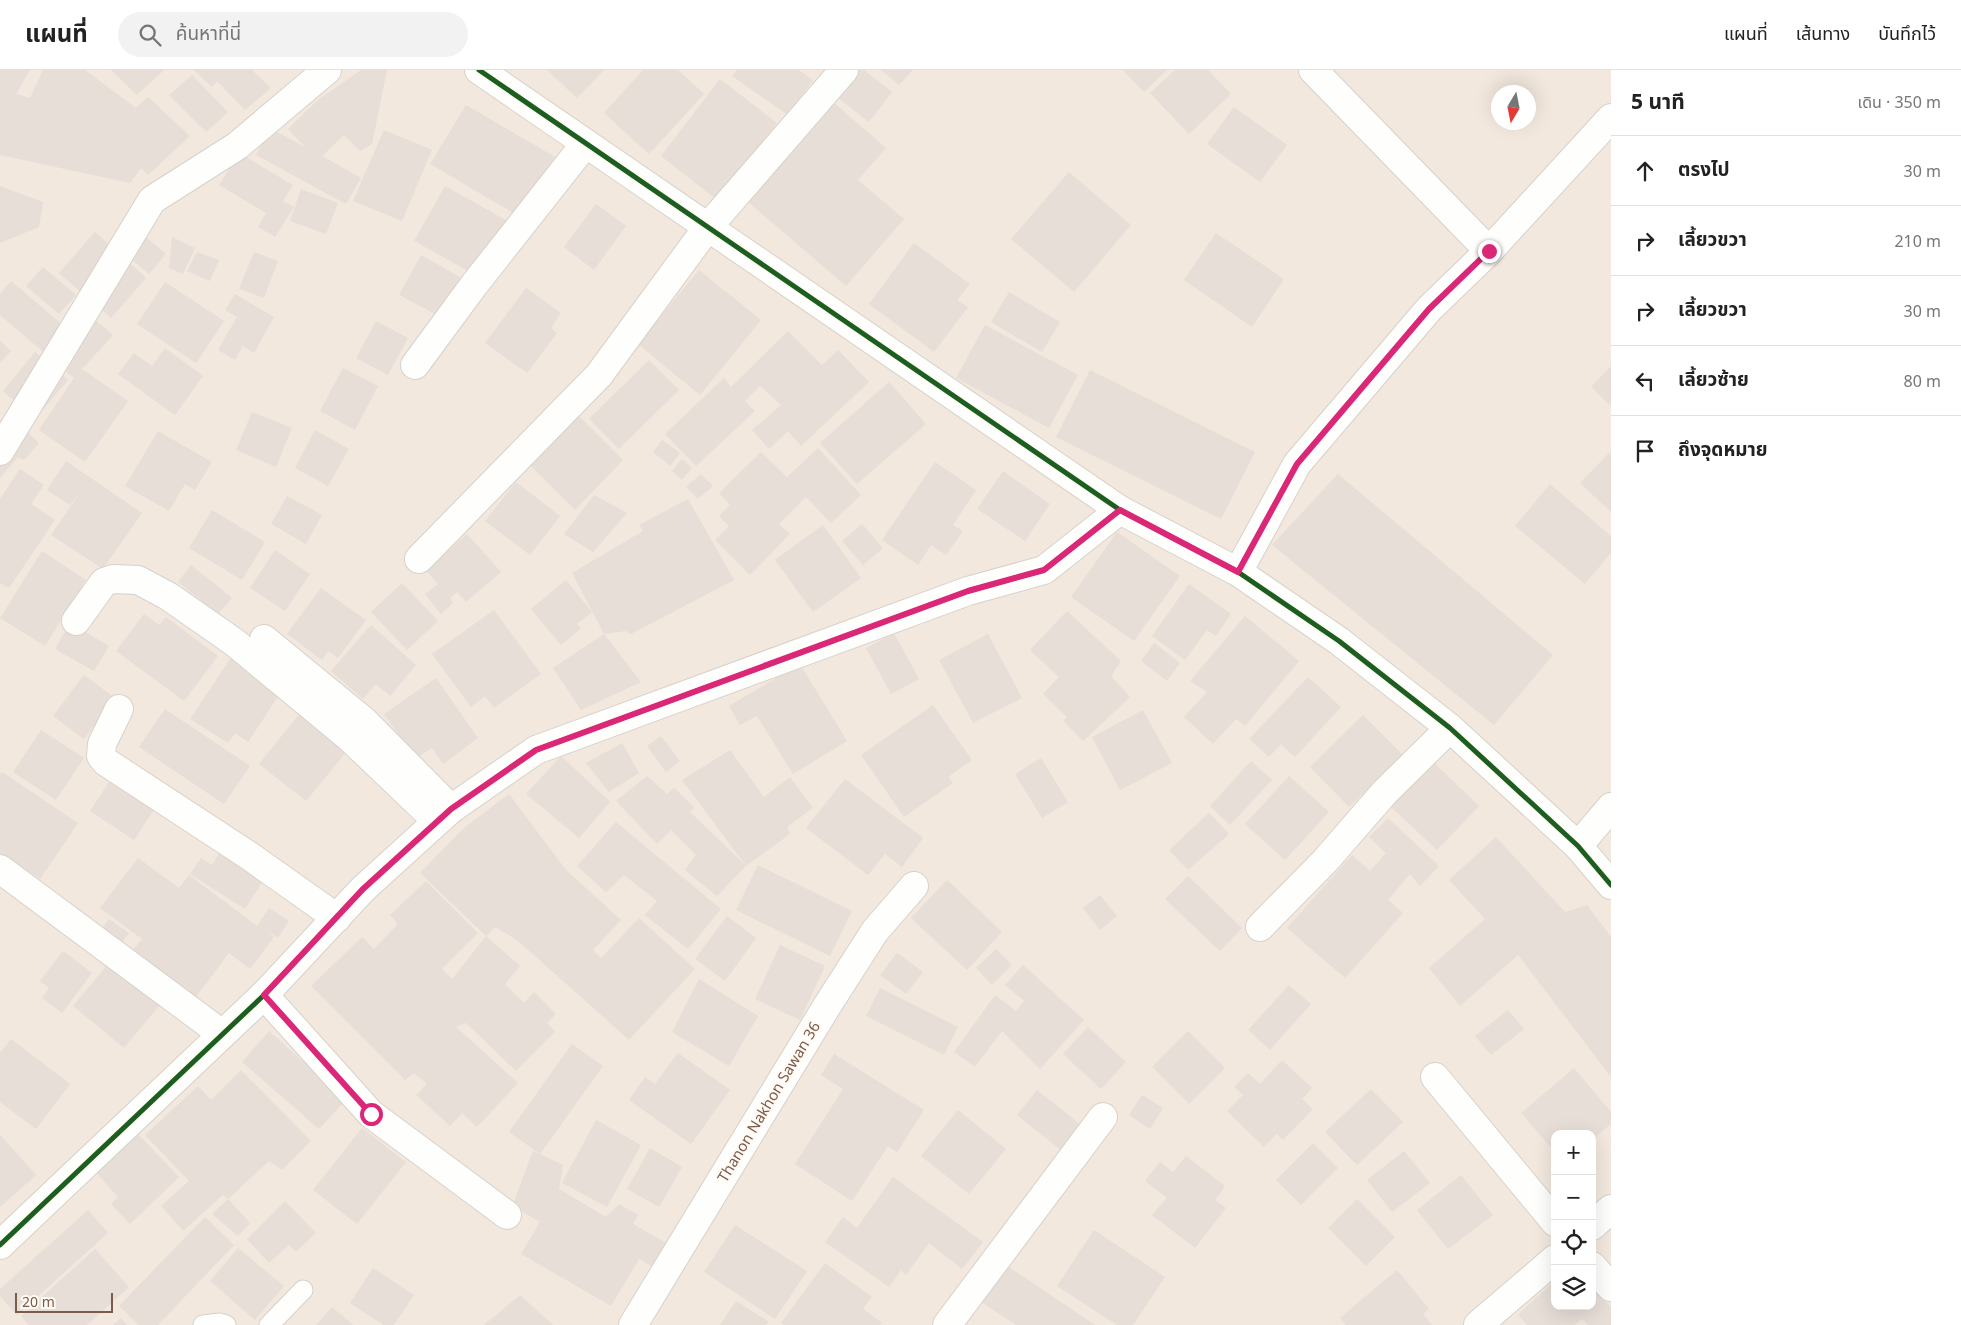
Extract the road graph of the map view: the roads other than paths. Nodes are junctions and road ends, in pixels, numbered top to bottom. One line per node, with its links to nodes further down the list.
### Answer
1 (327, 70): 10 (street)
2 (479, 70): 6 (street)
3 (844, 70): 7 (street)
4 (1313, 70): 8 (street)
5 (1611, 118): 8 (street)
6 (585, 144): 7 (street); 9 (street)
7 (707, 228): 11 (street); 12 (street)
8 (1489, 251): 13 (street)
9 (415, 365)
10 (0, 451)
11 (1120, 510): 13 (street); 19 (street)
12 (419, 559)
13 (1238, 572): 17 (street)
14 (76, 621): 19 (street)
15 (264, 640): 19 (street)
16 (119, 709): 24 (street)
17 (1450, 728): 20 (street); 25 (street)
18 (1611, 807): 20 (street)
19 (444, 815): 24 (street)
20 (1578, 846): 22 (street)
21 (0, 869): 27 (street)
22 (1611, 885)
23 (914, 886): 42 (street, Thanon Nakhon Sawan 36)
24 (336, 918): 26 (street)
25 (1260, 927)
26 (264, 995): 27 (street); 31 (street)
27 (222, 1034): 34 (street)
28 (1435, 1077): 32 (street)
29 (1103, 1117): 43 (street)
30 (1611, 1209): 33 (street)
31 (507, 1215)
32 (1553, 1220)
33 (1596, 1222)
34 (0, 1245)
35 (1551, 1262): 44 (street)
36 (1596, 1270): 37 (street)
37 (1611, 1287)
38 (303, 1290): 41 (lane)
39 (203, 1325): 40 (lane)
40 (226, 1325)
41 (269, 1325)
42 (633, 1325)
43 (947, 1325)
44 (1478, 1325)

